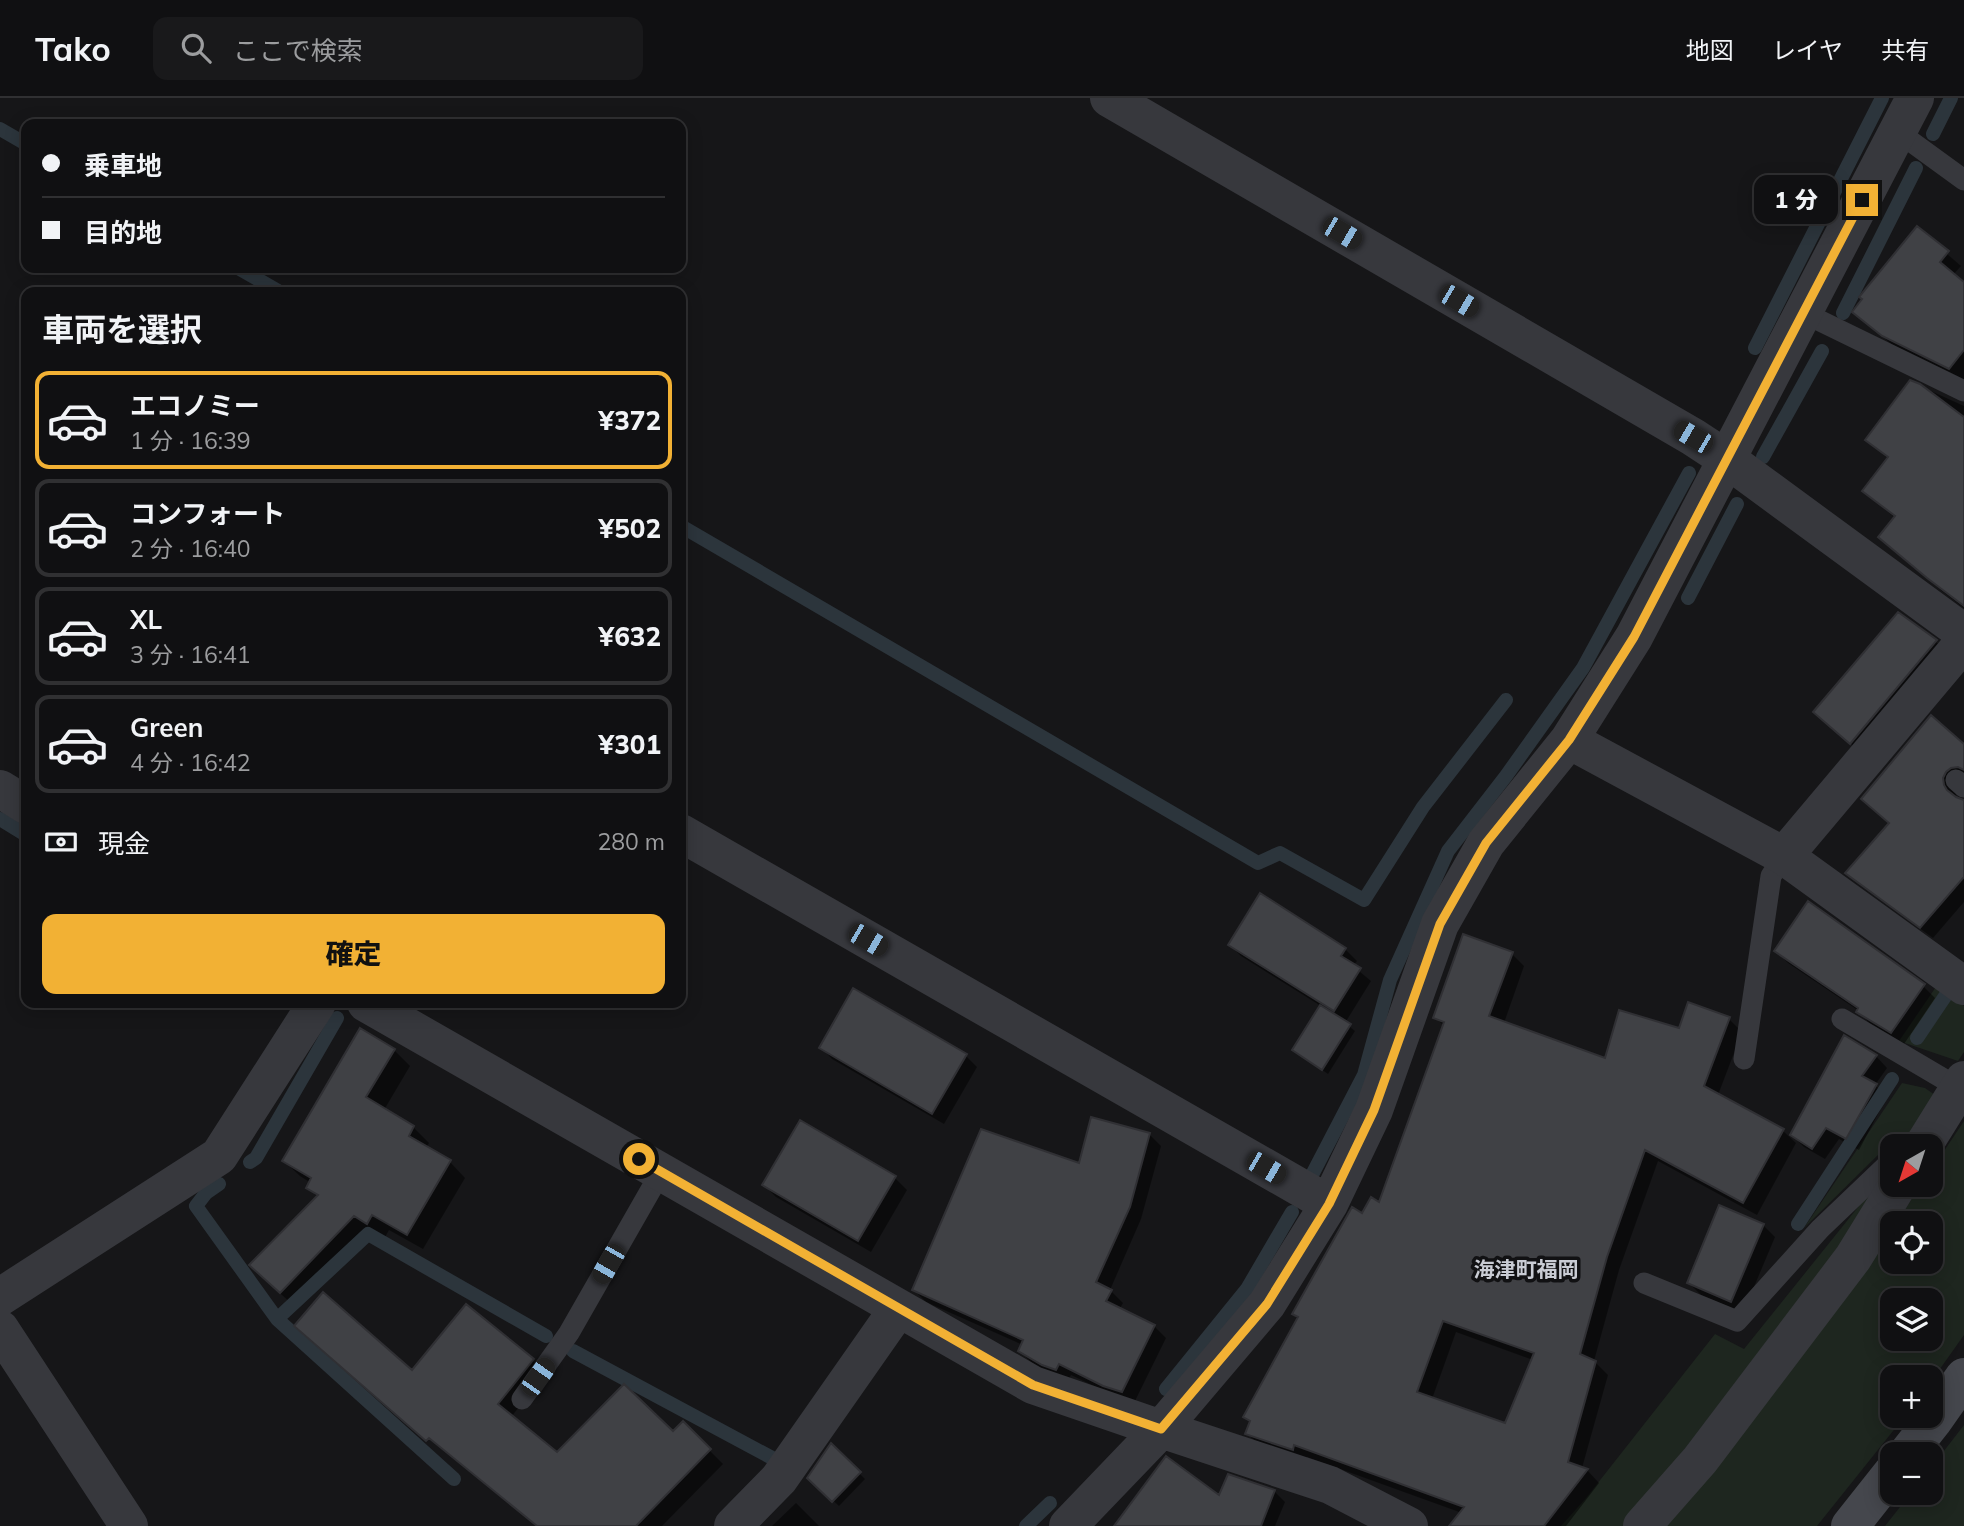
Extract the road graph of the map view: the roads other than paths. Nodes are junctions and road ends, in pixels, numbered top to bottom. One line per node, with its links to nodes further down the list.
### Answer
1 (1109, 98): 7 (street)
2 (1915, 98): 3 (street)
3 (1898, 132): 4 (lane); 5 (street)
4 (1964, 180)
5 (1804, 313): 6 (lane); 7 (street)
6 (1964, 391)
7 (1728, 460): 8 (street); 10 (street)
8 (1964, 633)
9 (1964, 642): 14 (street)
10 (1569, 740): 14 (street); 25 (street)
11 (0, 789): 12 (street)
12 (21, 802)
13 (686, 836): 25 (street)
14 (1784, 856): 15 (street); 19 (lane)
15 (1964, 986)
16 (314, 1008): 27 (street)
17 (375, 1008): 22 (street)
18 (1842, 1019): 20 (lane)
19 (1744, 1059)
20 (1962, 1084): 21 (street)
21 (1931, 1134)
22 (662, 1172): 28 (street); 31 (lane)
23 (1880, 1173): 26 (lane)
24 (1891, 1197): 39 (street)
25 (1329, 1204): 32 (street)
26 (1644, 1283)
27 (0, 1297)
28 (898, 1309): 32 (street); 36 (street)
29 (0, 1329): 35 (street)
30 (1964, 1377): 33 (main road)
31 (522, 1399)
32 (1161, 1429): 37 (street); 38 (street)
33 (1916, 1442)
34 (1880, 1488): 40 (main road)
35 (128, 1526)
36 (733, 1526)
37 (1068, 1526)
38 (1409, 1526)
39 (1642, 1526)
40 (1850, 1526)

